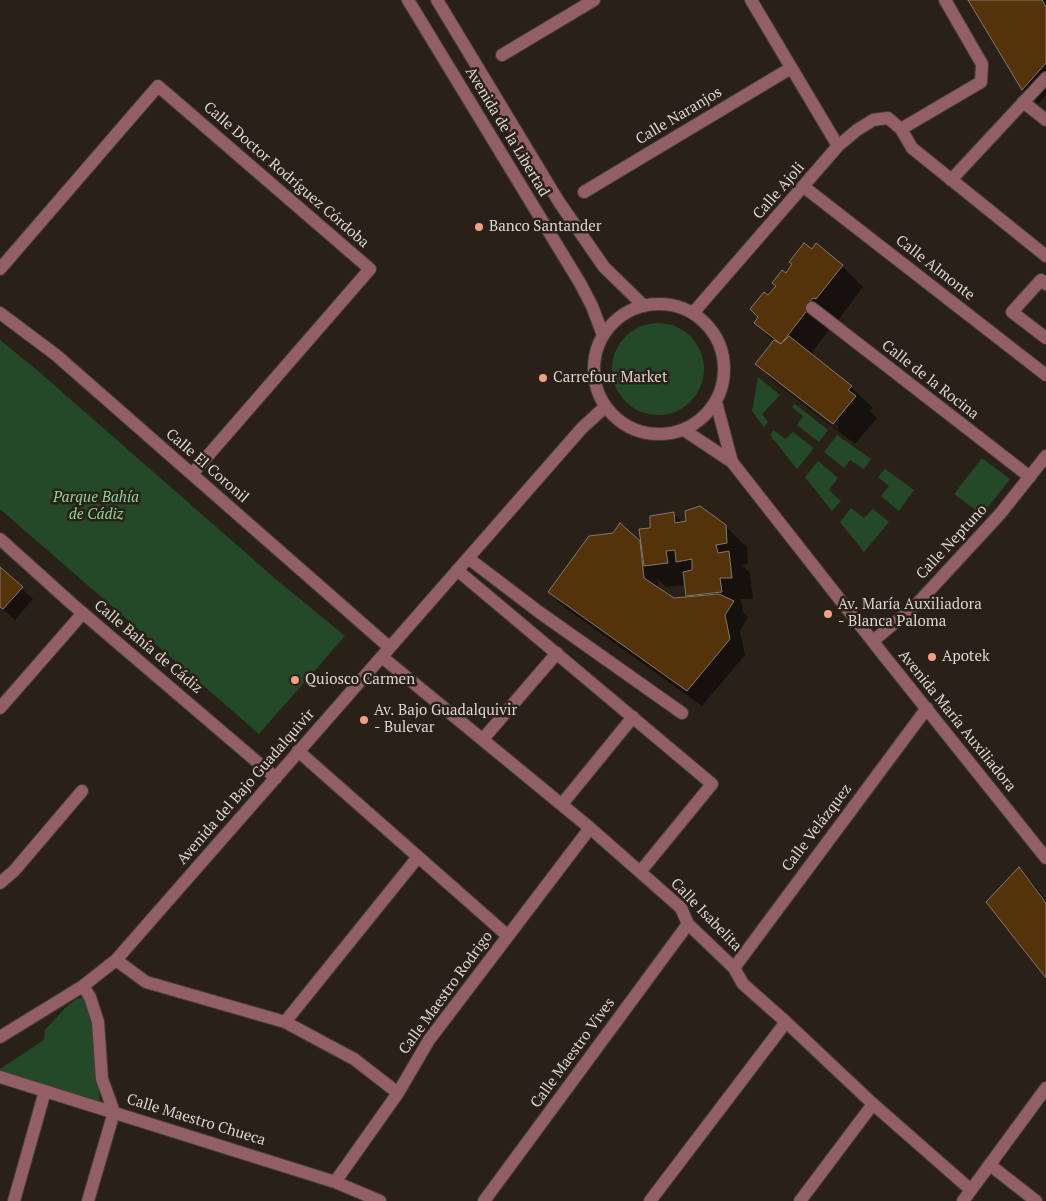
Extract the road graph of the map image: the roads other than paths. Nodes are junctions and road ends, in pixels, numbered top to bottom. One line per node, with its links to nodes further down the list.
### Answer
1 (408, 0): 23 (street, Avenida de la Libertad)
2 (437, 0): 19 (street, Avenida de la Libertad)
3 (594, 0): 6 (street)
4 (751, 0): 7 (street)
5 (945, 0): 11 (street)
6 (502, 55)
7 (791, 68): 12 (street); 15 (street, Calle Naranjos)
8 (1046, 78): 9 (street)
9 (1024, 102): 10 (street); 13 (street)
10 (1046, 120)
11 (901, 129): 12 (street, Calle Ajoli); 13 (street)
12 (838, 146): 14 (street, Calle Ajoli)
13 (951, 180): 16 (street)
14 (804, 187): 22 (street, Calle Ajoli); 25 (street, Calle Almonte)
15 (584, 192)
16 (1046, 256)
17 (0, 269): 31 (street, Calle Doctor Rodríguez Córdoba)
18 (1046, 284): 24 (street)
19 (644, 306): 22 (street); 23 (street)
20 (812, 308): 32 (street, Calle de la Rocina)
21 (0, 313): 31 (street, Calle El Coronil)
22 (693, 314): 26 (street)
23 (603, 335): 27 (street)
24 (1046, 338)
25 (1046, 375)
26 (716, 402): 28 (street); 30 (street, Avenida María Auxiliadora)
27 (605, 407): 28 (street); 34 (street, Avenida del Bajo Guadalquivir)
28 (684, 430): 30 (street, Avenida María Auxiliadora)
29 (1046, 456): 32 (street, Calle Neptuno)
30 (732, 462): 37 (street, Avenida María Auxiliadora)
31 (192, 474): 38 (street, Calle El Coronil)
32 (1030, 477): 37 (street, Calle Neptuno)
33 (0, 539): 36 (street, Calle Bahía de Cádiz)
34 (468, 558): 35 (street, Avenida del Bajo Guadalquivir); 42 (street)
35 (457, 570): 38 (street, Avenida del Bajo Guadalquivir); 39 (street)
36 (83, 613): 40 (street); 46 (street, Calle Bahía de Cádiz)
37 (873, 641): 41 (street, Avenida María Auxiliadora)
38 (386, 652): 44 (street, Calle Isabelita); 45 (street, Avenida del Bajo Guadalquivir)
39 (557, 653): 43 (street); 44 (street)
40 (0, 708)
41 (927, 708): 51 (street, Avenida María Auxiliadora); 57 (street, Calle Velázquez)
42 (682, 714)
43 (634, 718): 48 (street); 52 (street)
44 (483, 739): 48 (street, Calle Isabelita)
45 (298, 752): 46 (street, Avenida del Bajo Guadalquivir); 50 (street)
46 (276, 778): 56 (street, Avenida del Bajo Guadalquivir)
47 (82, 791): 53 (street)
48 (562, 804): 49 (street, Calle Isabelita)
49 (590, 828): 52 (street, Calle Isabelita); 55 (street, Calle Maestro Rodrigo)
50 (418, 858): 55 (street); 59 (street)
51 (1046, 858)
52 (640, 872): 54 (street, Calle Isabelita)
53 (0, 883)
54 (688, 924): 57 (street, Calle Isabelita); 74 (street, Calle Maestro Vives)
55 (508, 936): 65 (street, Calle Maestro Rodrigo)
56 (116, 960): 58 (street, Avenida del Bajo Guadalquivir); 59 (street)
57 (734, 968): 60 (street, Calle Isabelita)
58 (83, 986): 61 (street, Avenida del Bajo Guadalquivir); 67 (street)
59 (285, 1022): 65 (street)
60 (786, 1022): 66 (street, Calle Isabelita); 75 (street)
61 (0, 1037)
62 (0, 1078): 64 (street, Calle Maestro Chueca)
63 (1046, 1088): 68 (street)
64 (45, 1091): 67 (street, Calle Maestro Chueca); 71 (street)
65 (398, 1093): 69 (street, Calle Maestro Rodrigo)
66 (873, 1104): 70 (street, Calle Isabelita); 76 (street)
67 (114, 1112): 69 (street, Calle Maestro Chueca); 72 (street)
68 (990, 1165): 70 (street); 78 (street)
69 (335, 1182): 73 (street, Calle Maestro Chueca)
70 (971, 1190): 77 (street)
71 (14, 1201)
72 (88, 1201)
73 (380, 1201)
74 (484, 1201)
75 (650, 1201)
76 (800, 1201)
77 (963, 1201)
78 (1036, 1201)

